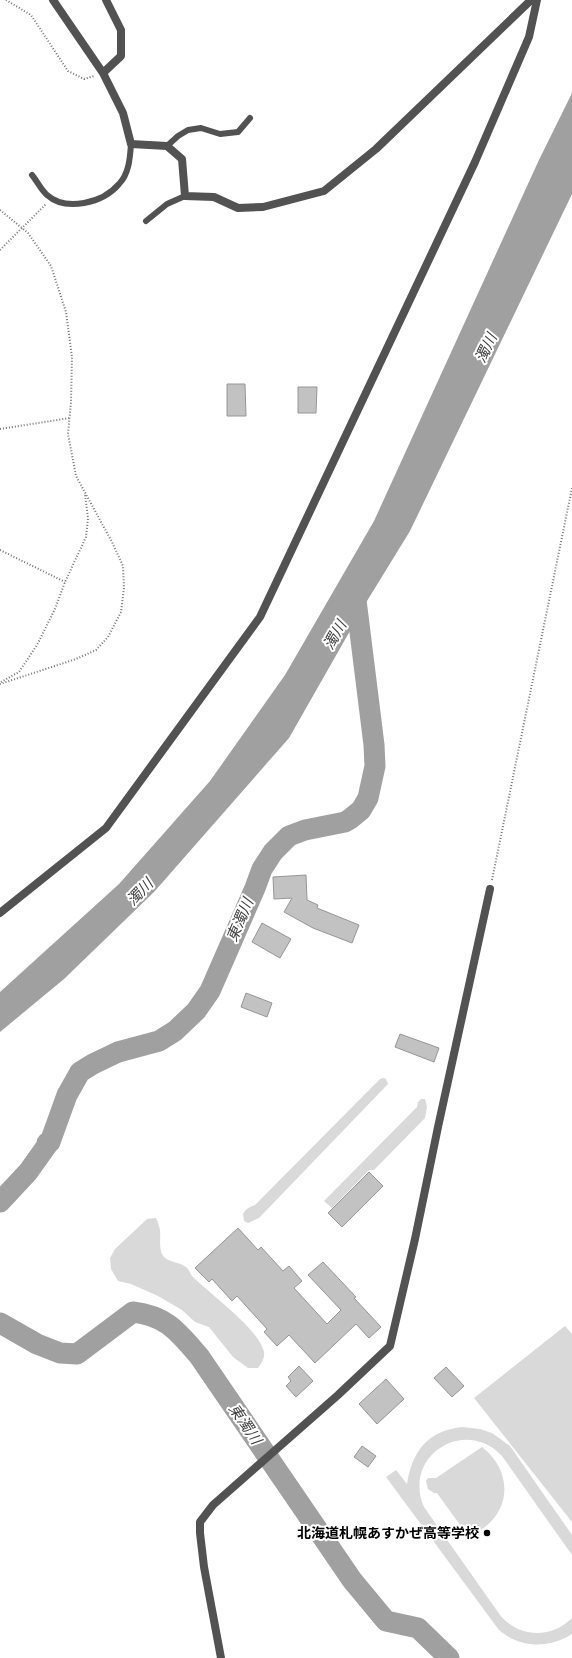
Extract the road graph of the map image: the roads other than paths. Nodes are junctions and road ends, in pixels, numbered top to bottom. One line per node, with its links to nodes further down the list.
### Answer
1 (53, 0): 5 (street)
2 (106, 0): 5 (street)
3 (531, 0): 10 (street)
4 (538, 0): 13 (street)
5 (103, 73): 7 (street)
6 (250, 118): 8 (lane)
7 (131, 144): 8 (street); 9 (lane)
8 (167, 146): 10 (street)
9 (32, 175)
10 (185, 196): 11 (lane)
11 (146, 221)
12 (490, 889): 14 (street)
13 (0, 913)
14 (221, 1658)

